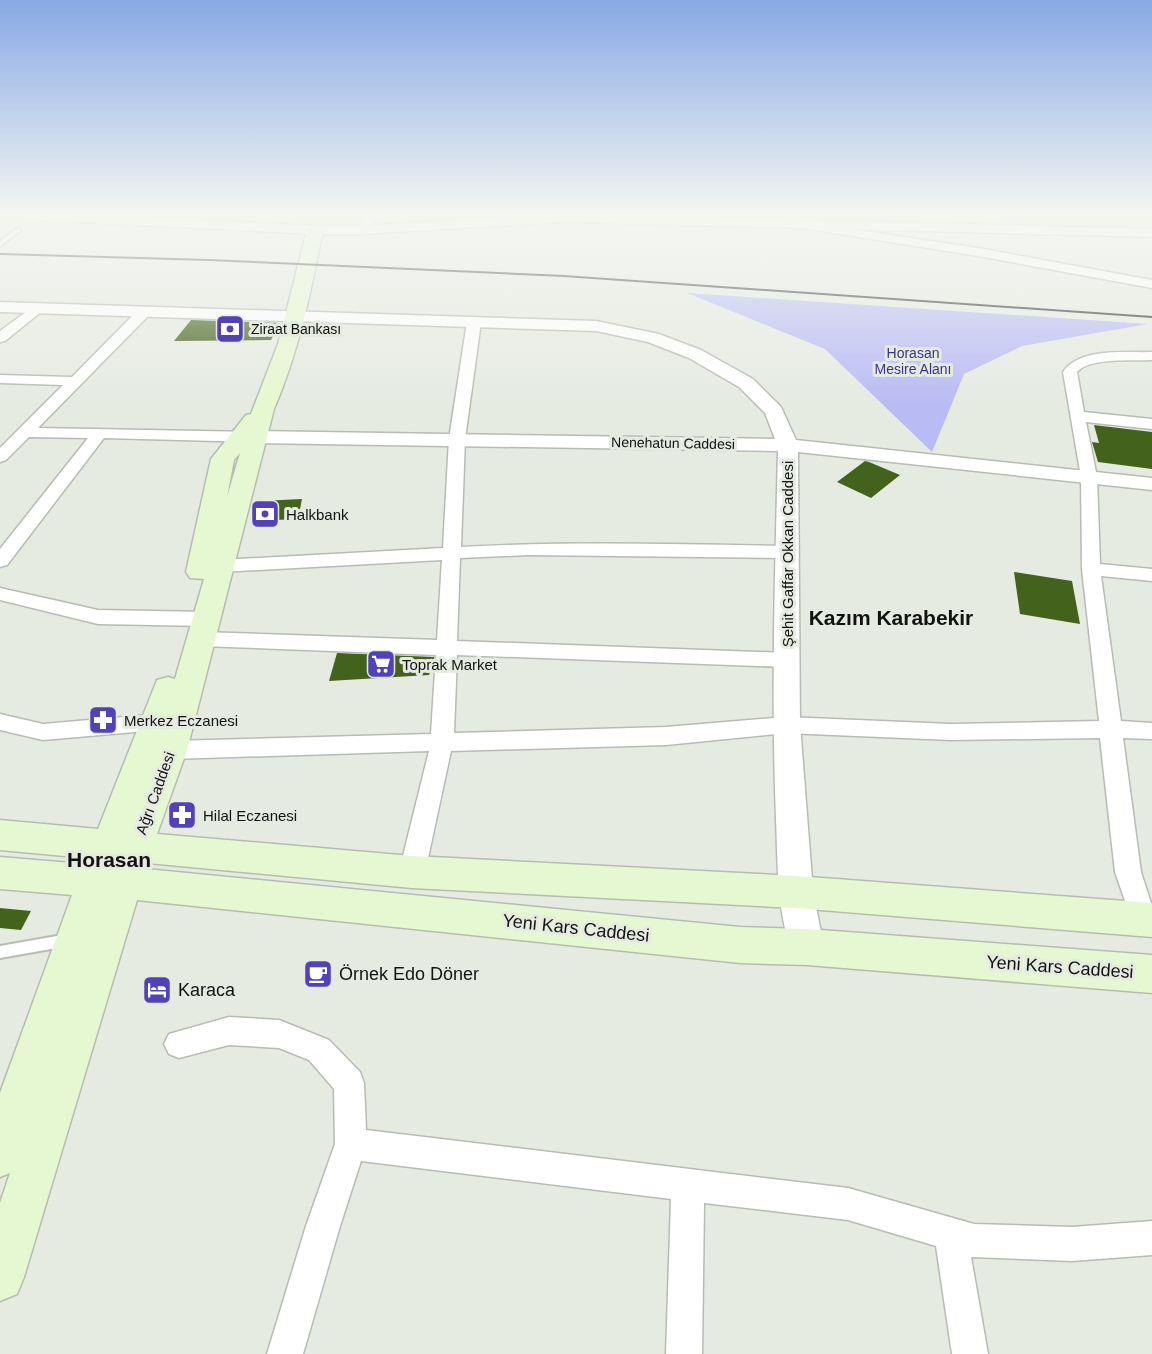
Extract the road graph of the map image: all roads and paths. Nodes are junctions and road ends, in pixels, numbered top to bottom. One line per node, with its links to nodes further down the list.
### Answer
1 (304, 278): 7 (main road, Ağrı Caddesi)
2 (1120, 278): 3 (street)
3 (1152, 284)
4 (0, 308): 5 (street, Şehit Gaffar Okkan Caddesi)
5 (37, 308): 6 (street, Şehit Gaffar Okkan Caddesi); 9 (street)
6 (145, 311): 7 (street, Şehit Gaffar Okkan Caddesi); 12 (street)
7 (296, 316): 8 (street, Şehit Gaffar Okkan Caddesi); 15 (main road, Ağrı Caddesi)
8 (474, 322): 18 (street); 19 (street, Şehit Gaffar Okkan Caddesi)
9 (0, 338)
10 (1152, 356): 13 (street)
11 (0, 379): 12 (street)
12 (75, 381): 16 (street)
13 (1077, 416): 14 (street); 21 (street)
14 (1152, 424)
15 (253, 427): 17 (street); 18 (street, Nenehatun Caddesi); 26 (main road, Ağrı Caddesi); 30 (main road, Ağrı Caddesi)
16 (24, 432): 17 (street); 20 (street)
17 (100, 434): 25 (street)
18 (458, 439): 19 (street, Nenehatun Caddesi); 23 (street)
19 (788, 445): 21 (street, Nenehatun Caddesi); 24 (street, Şehit Gaffar Okkan Caddesi)
20 (0, 457)
21 (1089, 477): 22 (street, Nenehatun Caddesi); 27 (street)
22 (1152, 484)
23 (452, 552): 24 (street); 26 (street); 31 (street)
24 (787, 552): 32 (street, Şehit Gaffar Okkan Caddesi)
25 (0, 561)
26 (220, 566): 30 (main road, Ağrı Caddesi)
27 (1091, 569): 28 (street); 35 (street)
28 (1152, 575)
29 (0, 594): 30 (street)
30 (199, 626): 31 (street); 37 (main road, Ağrı Caddesi)
31 (447, 648): 32 (street); 38 (street)
32 (786, 660): 34 (street, Şehit Gaffar Okkan Caddesi)
33 (0, 722): 37 (street)
34 (786, 725): 35 (street); 38 (street); 44 (street, Şehit Gaffar Okkan Caddesi)
35 (1112, 729): 36 (street); 45 (street)
36 (1152, 731)
37 (164, 736): 38 (street); 40 (main road, Ağrı Caddesi)
38 (442, 742): 41 (street)
39 (0, 835): 40 (main road)
40 (122, 845): 41 (main road); 43 (main road, Ağrı Caddesi)
41 (412, 872): 44 (main road)
42 (0, 873): 43 (main road, Yeni Kars Caddesi)
43 (110, 881): 46 (main road, Ağrı Caddesi); 47 (main road, Yeni Kars Caddesi); 56 (main road, Ağrı Caddesi)
44 (796, 892): 45 (main road); 47 (street, Şehit Gaffar Okkan Caddesi)
45 (1148, 919)
46 (74, 939): 48 (lane); 51 (main road, Ağrı Caddesi)
47 (807, 947): 49 (main road, Yeni Kars Caddesi)
48 (0, 952)
49 (1152, 974)
50 (179, 1044): 52 (street)
51 (2, 1142)
52 (351, 1144): 53 (street); 57 (street)
53 (688, 1185): 54 (street); 58 (street)
54 (951, 1235): 55 (street); 59 (street)
55 (1152, 1238)
56 (0, 1277)
57 (285, 1354)
58 (684, 1354)
59 (970, 1354)

